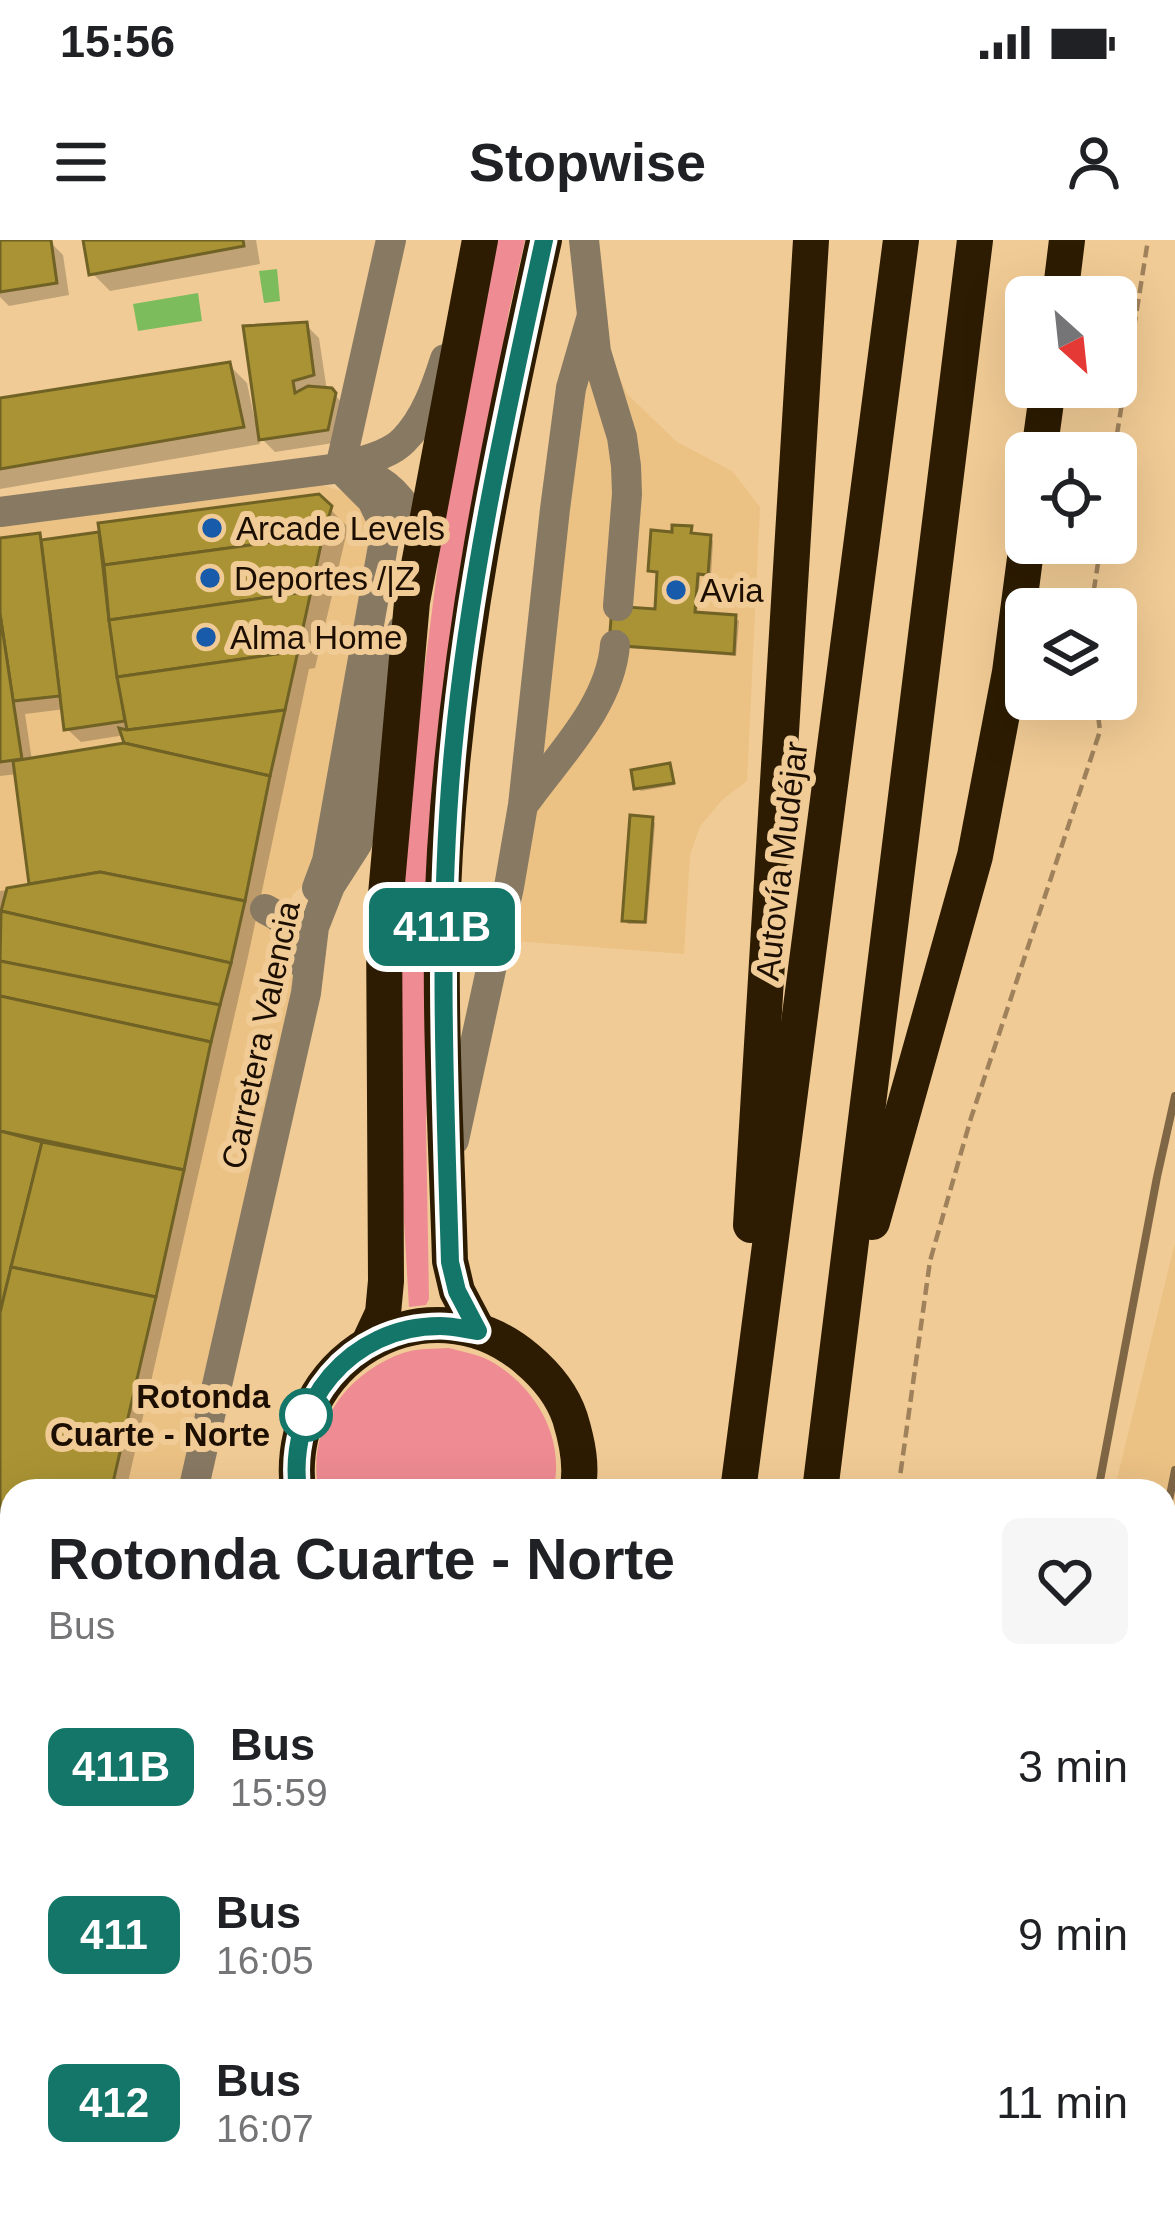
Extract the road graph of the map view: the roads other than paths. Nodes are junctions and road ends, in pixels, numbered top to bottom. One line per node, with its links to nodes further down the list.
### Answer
1 (391, 240): 12 (street)
2 (480, 240): 10 (highway)
3 (584, 240): 11 (street)
4 (811, 240): 29 (highway)
5 (901, 240): 30 (highway, Autovía Mudéjar)
6 (976, 240): 25 (highway)
7 (1067, 240): 9 (highway)
8 (546, 250): 22 (highway)
9 (1063, 276)
10 (470, 286): 12 (street); 14 (highway)
11 (591, 319): 17 (street); 19 (street)
12 (340, 468): 13 (street); 14 (street); 20 (street)
13 (0, 512)
14 (422, 550): 16 (highway)
15 (1024, 564): 25 (highway)
16 (412, 602): 20 (street, Carretera Valencia); 24 (highway)
17 (618, 606)
18 (615, 645): 19 (street)
19 (523, 805): 22 (street)
20 (318, 901): 21 (street, Carretera Valencia); 21 (street)
21 (306, 993): 26 (street, Carretera Valencia)
22 (447, 1172): 23 (highway)
23 (478, 1331): 24 (highway); 28 (highway)
24 (369, 1343): 27 (highway)
25 (835, 1364): 31 (highway)
26 (196, 1479)
27 (296, 1479)
28 (579, 1479)
29 (725, 1479)
30 (740, 1479)
31 (821, 1479)

